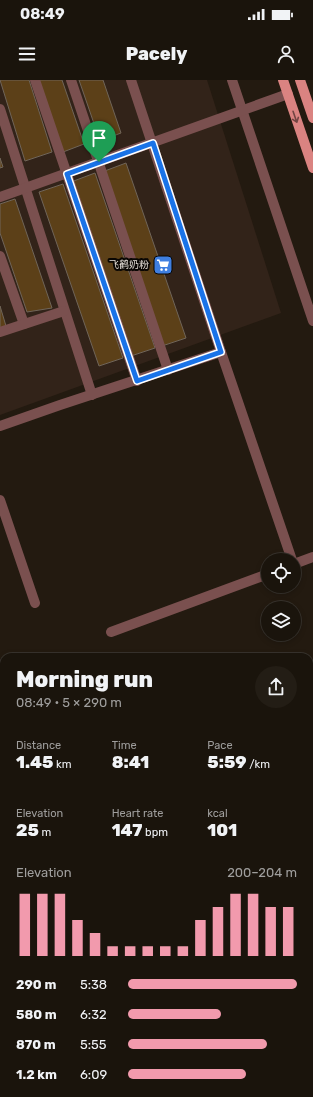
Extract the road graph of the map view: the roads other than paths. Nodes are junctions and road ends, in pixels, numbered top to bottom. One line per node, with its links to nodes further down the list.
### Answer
1 (35, 80): 14 (street)
2 (71, 80): 12 (street)
3 (131, 80): 11 (street)
4 (232, 80): 9 (street)
5 (283, 80): 7 (main road)
6 (300, 80): 10 (main road)
7 (288, 94): 9 (street); 13 (main road, one-way to 13)
8 (0, 109): 15 (street)
9 (242, 110): 11 (street); 19 (street)
10 (313, 118)
11 (153, 143): 12 (street); 22 (street)
12 (99, 162): 14 (street); 23 (street)
13 (313, 168)
14 (67, 174): 15 (street); 24 (street)
15 (26, 188): 16 (street); 18 (street)
16 (0, 197)
17 (0, 256): 20 (street)
18 (64, 311): 20 (street); 25 (street)
19 (313, 321)
20 (24, 324): 21 (street)
21 (0, 332)
22 (221, 352): 23 (street); 28 (street)
23 (168, 370): 24 (street)
24 (137, 381): 25 (street)
25 (92, 395): 26 (street)
26 (0, 426)
27 (0, 500): 32 (street)
28 (290, 553)
29 (313, 557): 30 (street)
30 (301, 561)
31 (261, 577): 33 (street)
32 (36, 603)
33 (111, 632)

